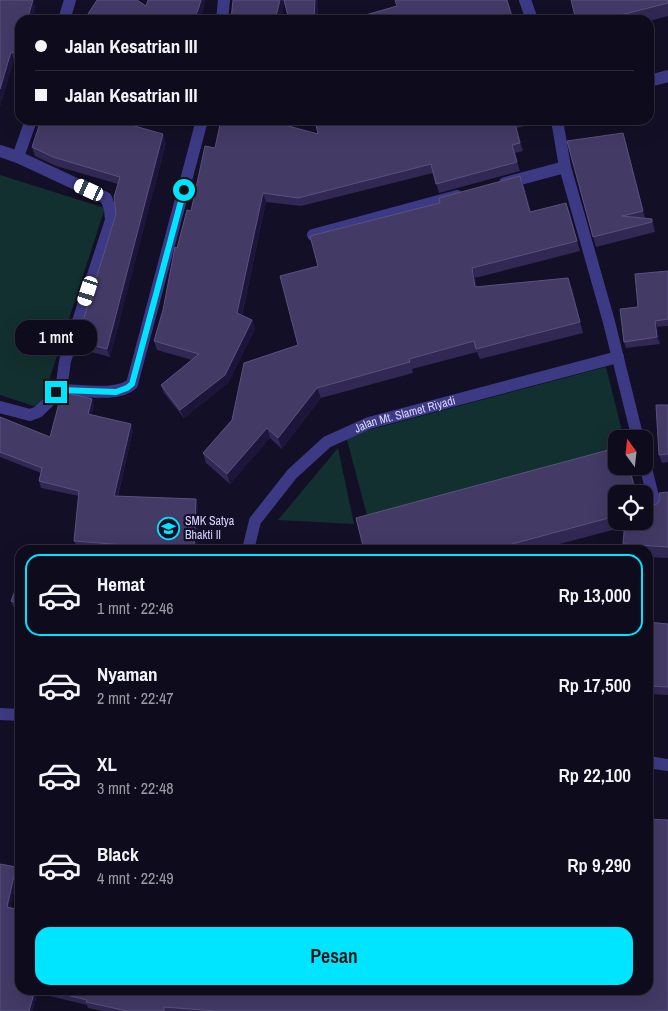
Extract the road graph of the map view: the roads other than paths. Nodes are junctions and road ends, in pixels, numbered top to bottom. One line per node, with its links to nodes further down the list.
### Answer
1 (70, 0): 4 (street)
2 (224, 0): 5 (street)
3 (525, 0): 6 (street)
4 (66, 15)
5 (222, 15)
6 (530, 15)
7 (668, 76): 8 (street)
8 (654, 80)
9 (29, 125): 13 (street)
10 (201, 125): 19 (street)
11 (558, 125): 14 (street)
12 (0, 151): 13 (street)
13 (18, 157): 19 (street)
14 (565, 166): 15 (street); 18 (street)
15 (491, 187)
16 (472, 192): 17 (street)
17 (313, 235)
18 (618, 357): 21 (street); 24 (street, Jalan Mt. Slamet Riyadi)
19 (61, 390): 20 (street)
20 (0, 407)
21 (636, 430)
22 (648, 475): 23 (street)
23 (656, 508)
24 (249, 545)
25 (0, 714): 26 (street)
26 (15, 715)
27 (653, 763): 28 (street)
28 (668, 765)

